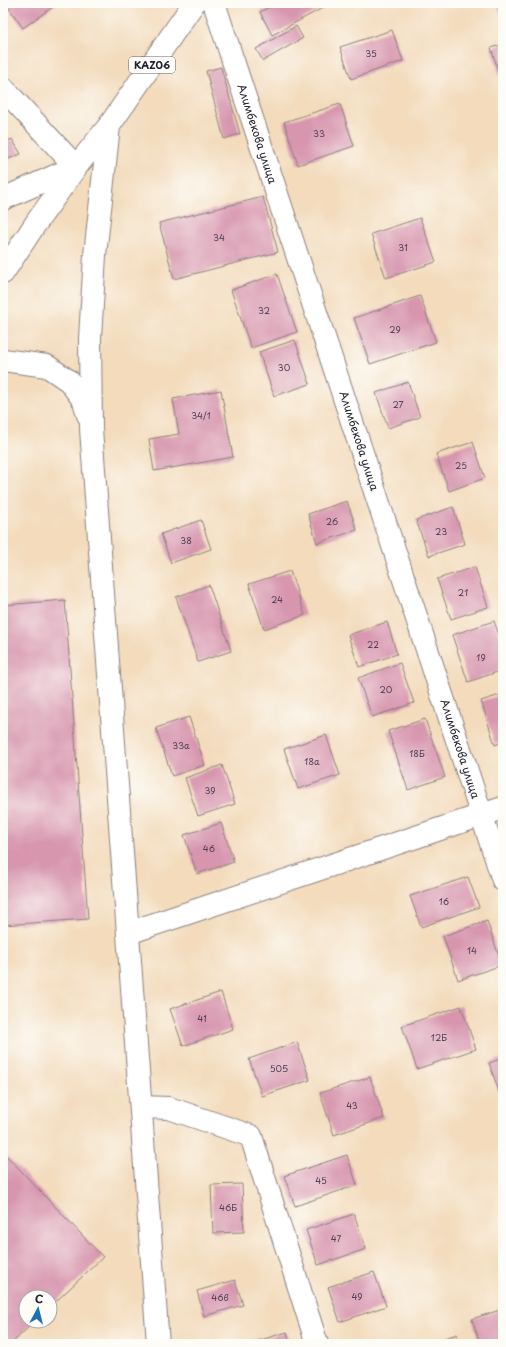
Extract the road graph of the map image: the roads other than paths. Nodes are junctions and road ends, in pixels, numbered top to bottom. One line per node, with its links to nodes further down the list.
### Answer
1 (194, 3): 4 (main road, KАZ06)
2 (214, 3): 13 (main road, Алимбекова улица)
3 (3, 88): 5 (main road)
4 (109, 126): 5 (main road, KАZ06); 11 (main road)
5 (76, 167): 6 (main road, KАZ06); 7 (main road, KАZ06)
6 (3, 199)
7 (36, 222): 8 (main road); 9 (main road, KАZ06)
8 (3, 256)
9 (3, 273)
10 (3, 360): 11 (main road)
11 (91, 429): 15 (main road)
12 (503, 808): 13 (main road)
13 (482, 815): 14 (main road, Алимбекова улица); 15 (main road)
14 (503, 880)
15 (128, 933): 16 (main road)
16 (141, 1107): 17 (main road); 18 (main road)
17 (158, 1344)
18 (317, 1344)

